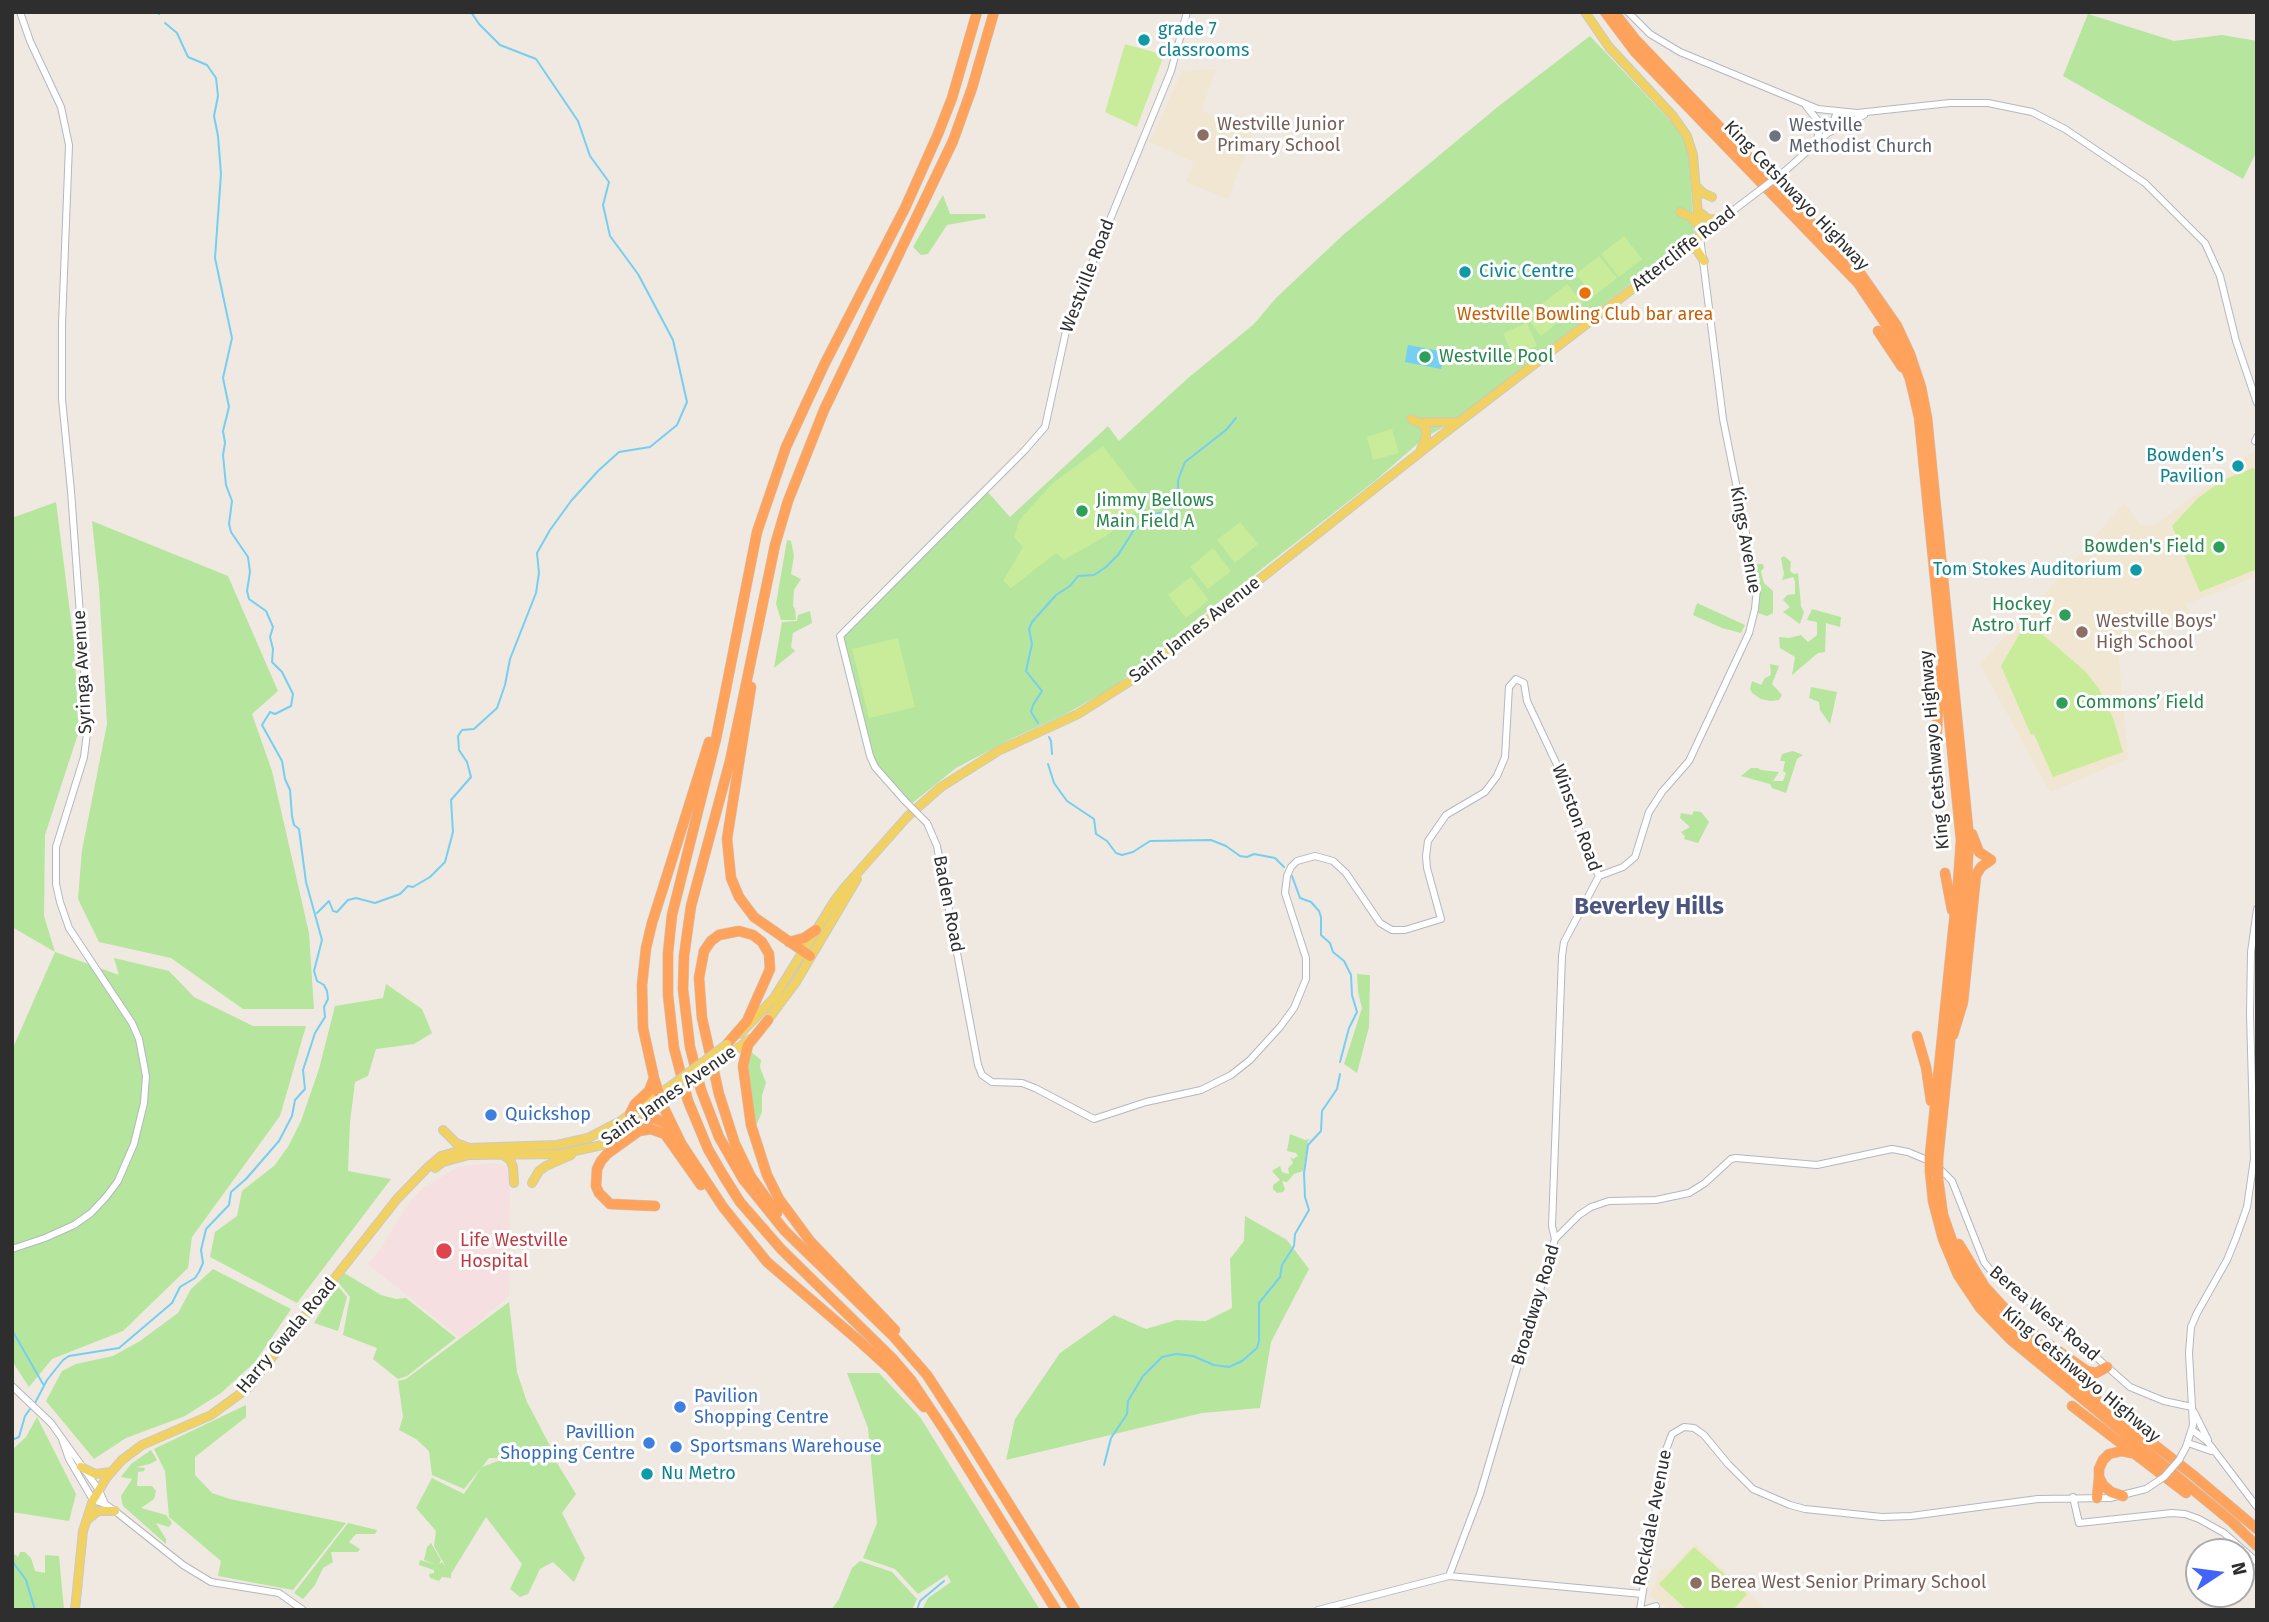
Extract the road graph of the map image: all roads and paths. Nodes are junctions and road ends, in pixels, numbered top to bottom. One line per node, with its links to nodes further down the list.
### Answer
1 (20, 12): 70 (street, Syringa Avenue)
2 (977, 12): 33 (highway)
3 (994, 12): 31 (highway)
4 (1187, 12): 30 (street, Westville Road)
5 (1585, 12): 14 (main road)
6 (1605, 12): 24 (highway, King Cetshwayo Highway)
7 (1614, 12): 32 (highway, King Cetshwayo Highway)
8 (1628, 12): 9 (street)
9 (1804, 104): 10 (street); 13 (street)
10 (1837, 113): 11 (street); 12 (street, Attercliffe Road)
11 (1869, 113): 12 (street); 25 (street)
12 (1827, 135): 13 (street, Attercliffe Road)
13 (1813, 147): 18 (street, Attercliffe Road, bridge)
14 (1696, 186): 15 (main road); 16 (main road)
15 (1712, 197)
16 (1698, 211): 18 (main road); 19 (main road)
17 (1680, 212): 19 (main road)
18 (1721, 220): 19 (street, Attercliffe Road)
19 (1700, 232): 20 (main road, Attercliffe Road); 21 (street, Kings Avenue)
20 (1687, 247): 21 (main road); 23 (main road, Attercliffe Road)
21 (1704, 261): 37 (street, Kings Avenue)
22 (1878, 331): 24 (highway)
23 (1519, 377): 28 (main road, Saint James Avenue)
24 (1910, 379): 32 (highway, King Cetshwayo Highway)
25 (2257, 403)
26 (1411, 419): 29 (main road)
27 (1425, 422): 28 (main road)
28 (1458, 422): 29 (main road, Saint James Avenue)
29 (1420, 452): 35 (main road, Saint James Avenue)
30 (839, 636): 39 (street, Baden Road, bridge)
31 (754, 645): 42 (highway); 72 (highway)
32 (1946, 646): 34 (highway); 40 (highway, King Cetshwayo Highway); 47 (highway, King Cetshwayo Highway); 47 (highway)
33 (730, 664): 50 (highway); 80 (highway)
34 (1936, 768)
35 (864, 869): 41 (main road, Saint James Avenue); 43 (main road, Saint James Avenue)
36 (1945, 873): 40 (highway)
37 (1599, 876): 39 (street, Winston Road); 68 (street, Winston Road)
38 (2257, 909): 78 (street, Rockdale Avenue)
39 (1441, 919)
40 (1954, 922): 52 (highway, King Cetshwayo Highway)
41 (816, 930): 42 (highway); 43 (main road, Saint James Avenue)
42 (789, 942): 43 (highway)
43 (807, 954): 44 (main road, Saint James Avenue); 46 (main road, Saint James Avenue)
44 (768, 1020): 51 (main road, Saint James Avenue, bridge); 74 (highway)
45 (1917, 1036): 49 (highway)
46 (727, 1044): 51 (main road, Saint James Avenue, bridge); 72 (highway)
47 (1948, 1047): 61 (highway, King Cetshwayo Highway)
48 (1910, 1050): 49 (highway)
49 (1922, 1051): 52 (highway)
50 (653, 1078): 51 (highway); 53 (highway)
51 (660, 1099): 53 (main road, Saint James Avenue); 54 (main road, Saint James Avenue); 56 (highway)
52 (1934, 1112): 61 (highway, King Cetshwayo Highway)
53 (630, 1114): 57 (main road, Saint James Avenue)
54 (632, 1126): 56 (highway); 58 (main road, Saint James Avenue)
55 (443, 1130): 57 (main road)
56 (681, 1141): 71 (highway)
57 (469, 1148): 63 (main road, Saint James Avenue)
58 (576, 1152): 60 (main road, Saint James Avenue); 65 (main road)
59 (1908, 1152): 68 (street, Broadway Road); 75 (street, Berea West Road)
60 (501, 1154): 63 (main road, Saint James Avenue); 64 (main road)
61 (1934, 1157): 62 (highway, King Cetshwayo Highway, bridge)
62 (1934, 1175): 66 (highway, King Cetshwayo Highway); 69 (highway, King Cetshwayo Highway)
63 (417, 1179): 86 (main road, Harry Gwala Road)
64 (514, 1183)
65 (532, 1183)
66 (1939, 1191): 75 (highway); 97 (highway, King Cetshwayo Highway)
67 (655, 1206): 71 (highway)
68 (1555, 1239): 100 (street, Broadway Road)
69 (1943, 1239): 73 (highway); 98 (highway, King Cetshwayo Highway)
70 (12, 1249)
71 (767, 1262): 80 (highway)
72 (831, 1275): 74 (highway)
73 (1996, 1337)
74 (915, 1360): 105 (highway)
75 (2107, 1367): 78 (street, Berea West Road)
76 (12, 1385): 81 (street)
77 (2072, 1406): 84 (highway)
78 (2192, 1408): 79 (street, Rockdale Avenue); 83 (street)
79 (2192, 1430): 82 (street, Rockdale Avenue); 83 (street)
80 (947, 1434): 108 (highway)
81 (62, 1439): 85 (street); 92 (street)
82 (2187, 1445): 83 (street); 89 (street, Rockdale Avenue, bridge)
83 (2216, 1453): 94 (street)
84 (2135, 1454): 87 (highway); 98 (highway)
85 (82, 1467): 86 (main road); 88 (street)
86 (111, 1472): 88 (main road, Harry Gwala Road)
87 (2099, 1477): 89 (highway); 91 (highway)
88 (99, 1490): 92 (main road, Harry Gwala Road); 93 (street)
89 (2123, 1496): 91 (street, Rockdale Avenue)
90 (2073, 1497): 91 (street, Rockdale Avenue); 99 (street); 101 (street, Rockdale Avenue)
91 (2097, 1498)
92 (93, 1500): 93 (street); 96 (main road, Harry Gwala Road)
93 (105, 1504): 95 (street)
94 (2257, 1507)
95 (115, 1511): 96 (main road); 107 (street)
96 (85, 1521): 106 (main road, Harry Gwala Road)
97 (2257, 1529)
98 (2257, 1546)
99 (2257, 1562)
100 (1449, 1576): 102 (street, Rockdale Avenue); 109 (street, Rockdale Avenue)
101 (1645, 1577): 102 (street); 103 (street, Rockdale Avenue)
102 (1625, 1591): 103 (street, Rockdale Avenue)
103 (1642, 1594): 110 (street)
104 (1656, 1606): 110 (street)
105 (1073, 1607)
106 (75, 1610)
107 (303, 1610)
108 (1056, 1610)
109 (1318, 1610)
110 (1642, 1610)

